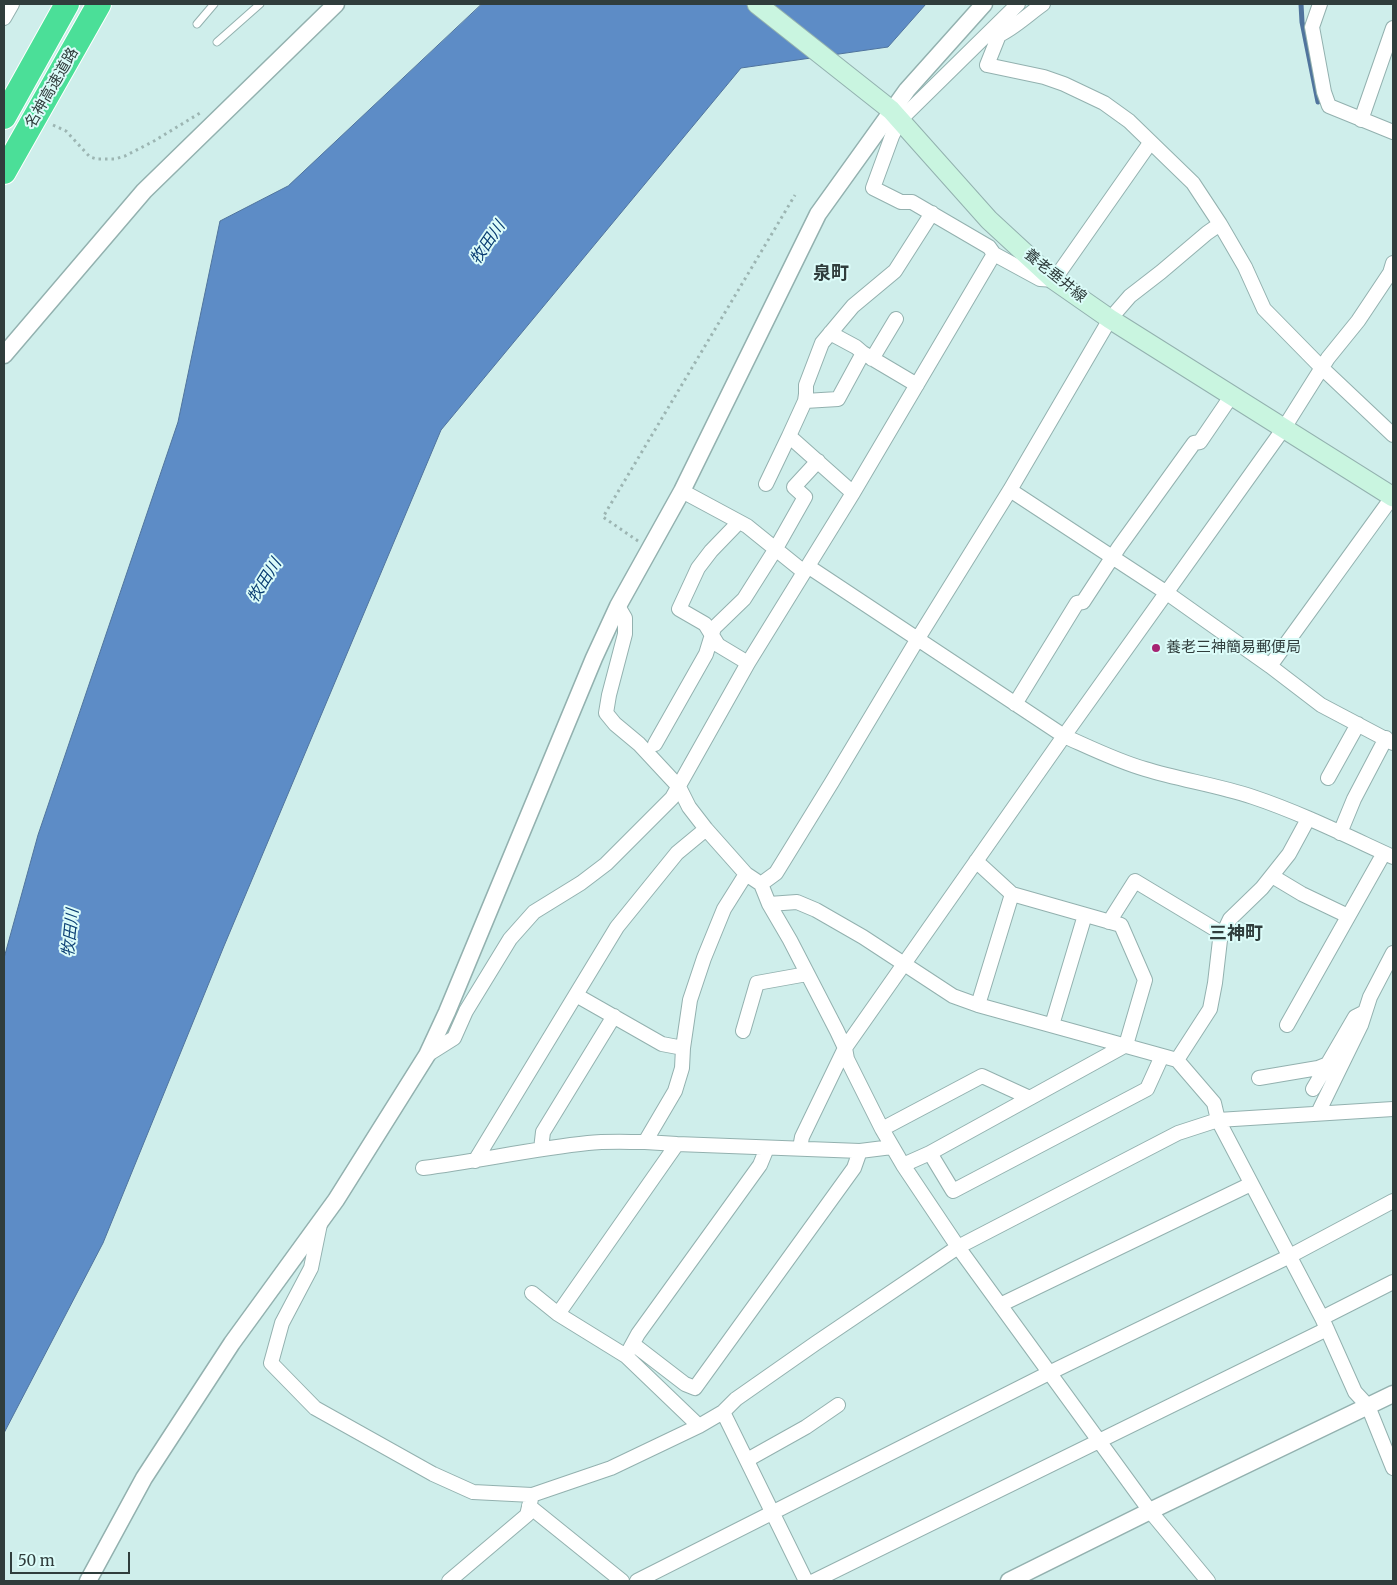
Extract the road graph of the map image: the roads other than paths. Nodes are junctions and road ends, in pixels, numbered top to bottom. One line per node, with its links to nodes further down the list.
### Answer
1 (67, 4): 16 (highway, 名神高速道路)
2 (99, 4): 20 (highway, 名神高速道路)
3 (214, 4): 11 (lane)
4 (260, 4): 14 (lane)
5 (336, 4): 29 (street)
6 (757, 4): 15 (main road, 養老垂井線)
7 (984, 4): 15 (street)
8 (1018, 4): 13 (street)
9 (1043, 4): 13 (street)
10 (1320, 4): 17 (street)
11 (197, 24)
12 (1393, 28): 17 (street)
13 (997, 31): 15 (street); 19 (street)
14 (217, 42)
15 (896, 115): 21 (street); 25 (main road, 養老垂井線); 41 (street)
16 (4, 117)
17 (1361, 120): 18 (street)
18 (1393, 132)
19 (1150, 143): 22 (street); 25 (street)
20 (4, 172)
21 (932, 213): 23 (street); 28 (street)
22 (1220, 224): 27 (street); 31 (street)
23 (994, 254): 25 (street); 32 (street)
24 (1393, 263): 31 (street)
25 (1054, 280): 27 (main road, 養老垂井線)
26 (896, 319): 30 (street)
27 (1110, 319): 33 (main road, 養老垂井線); 40 (street)
28 (830, 333): 30 (street); 34 (street)
29 (5, 352)
30 (868, 356): 32 (street); 34 (street)
31 (1322, 368): 35 (street); 36 (street)
32 (917, 385): 42 (street)
33 (1232, 396): 35 (main road, 養老垂井線); 46 (street)
34 (805, 401): 37 (street)
35 (1284, 428): 43 (main road, 養老垂井線); 48 (street)
36 (1393, 435)
37 (789, 436): 38 (street); 39 (street)
38 (818, 461): 42 (street); 45 (street)
39 (766, 484)
40 (1010, 490): 46 (street); 51 (street)
41 (682, 491): 44 (street); 49 (street)
42 (853, 494): 47 (street)
43 (1393, 497): 53 (street)
44 (739, 522): 45 (street); 50 (street)
45 (775, 550): 47 (street); 50 (street)
46 (1112, 557): 48 (street); 54 (street)
47 (806, 570): 51 (street); 52 (street)
48 (1167, 593): 53 (street); 56 (street)
49 (618, 606): 60 (street); 88 (street)
50 (712, 636): 52 (street); 58 (street)
51 (917, 640): 54 (street); 68 (street)
52 (748, 663): 60 (street)
53 (1270, 666): 55 (street)
54 (1014, 704): 56 (street)
55 (1358, 724): 57 (street); 59 (street)
56 (1064, 736): 61 (street); 65 (street)
57 (1390, 741): 63 (street)
58 (655, 744)
59 (1328, 778)
60 (679, 786): 62 (street); 88 (street)
61 (1308, 819): 63 (street); 67 (street)
62 (706, 829): 66 (street); 78 (street)
63 (1340, 833): 64 (street)
64 (1389, 855): 72 (street)
65 (976, 861): 69 (street); 76 (street)
66 (746, 874): 68 (street); 86 (street)
67 (1272, 876): 72 (street); 74 (street)
68 (761, 884): 70 (street)
69 (1012, 894): 71 (street); 79 (street)
70 (769, 904): 76 (street); 77 (street)
71 (1085, 915): 73 (street); 82 (street)
72 (1348, 916): 83 (street)
73 (1109, 922): 74 (street); 85 (street)
74 (1223, 934): 90 (street)
75 (1393, 953): 80 (street)
76 (904, 964): 79 (street); 87 (street)
77 (807, 974): 84 (street); 87 (street)
78 (576, 995): 81 (street); 107 (street)
79 (978, 1005): 82 (street)
80 (1365, 1012): 91 (street); 96 (street)
81 (614, 1016): 86 (street); 104 (street)
82 (1052, 1024): 85 (street)
83 (1288, 1025)
84 (743, 1031)
85 (1126, 1045): 89 (street); 94 (street)
86 (683, 1048): 99 (street)
87 (845, 1048): 98 (street); 103 (street)
88 (426, 1056): 112 (street)
89 (1162, 1056): 90 (street); 106 (street)
90 (1177, 1060): 97 (street)
91 (1328, 1064): 92 (street); 93 (street)
92 (1259, 1078)
93 (1313, 1089)
94 (1030, 1098): 98 (street); 106 (street)
95 (1393, 1109): 96 (street)
96 (1318, 1113): 97 (street)
97 (1218, 1120): 110 (street); 113 (street)
98 (882, 1129): 101 (street)
99 (646, 1142): 100 (street); 104 (street)
100 (677, 1144): 102 (street); 118 (street)
101 (892, 1147): 105 (street); 108 (street)
102 (767, 1148): 103 (street); 120 (street)
103 (800, 1148): 105 (street)
104 (541, 1150): 107 (street)
105 (860, 1151): 120 (street)
106 (930, 1153): 108 (street)
107 (475, 1161): 109 (street)
108 (903, 1165): 113 (street)
109 (423, 1168)
110 (1252, 1184): 114 (street); 117 (street)
111 (1393, 1201): 114 (street)
112 (320, 1222): 130 (street); 133 (street)
113 (958, 1247): 117 (street); 125 (street)
114 (1288, 1257): 119 (street); 121 (street)
115 (1393, 1282): 119 (street)
116 (532, 1293): 118 (street)
117 (1000, 1305): 121 (street)
118 (558, 1314): 120 (street)
119 (1324, 1323): 124 (street); 127 (street)
120 (630, 1350): 126 (street)
121 (1049, 1374): 127 (street); 132 (street)
122 (1393, 1394): 124 (street)
123 (838, 1406): 128 (street)
124 (1368, 1406): 129 (street); 131 (street)
125 (723, 1412): 126 (street); 128 (street)
126 (699, 1426): 130 (street)
127 (1098, 1440): 131 (street); 138 (street)
128 (746, 1460): 132 (street)
129 (1393, 1465)
130 (530, 1501): 134 (street); 135 (street)
131 (1150, 1511): 139 (street); 140 (street)
132 (772, 1512): 136 (street); 137 (street)
133 (88, 1581)
134 (449, 1581)
135 (622, 1581)
136 (637, 1581)
137 (806, 1581)
138 (814, 1581)
139 (1009, 1581)
140 (1208, 1581)

